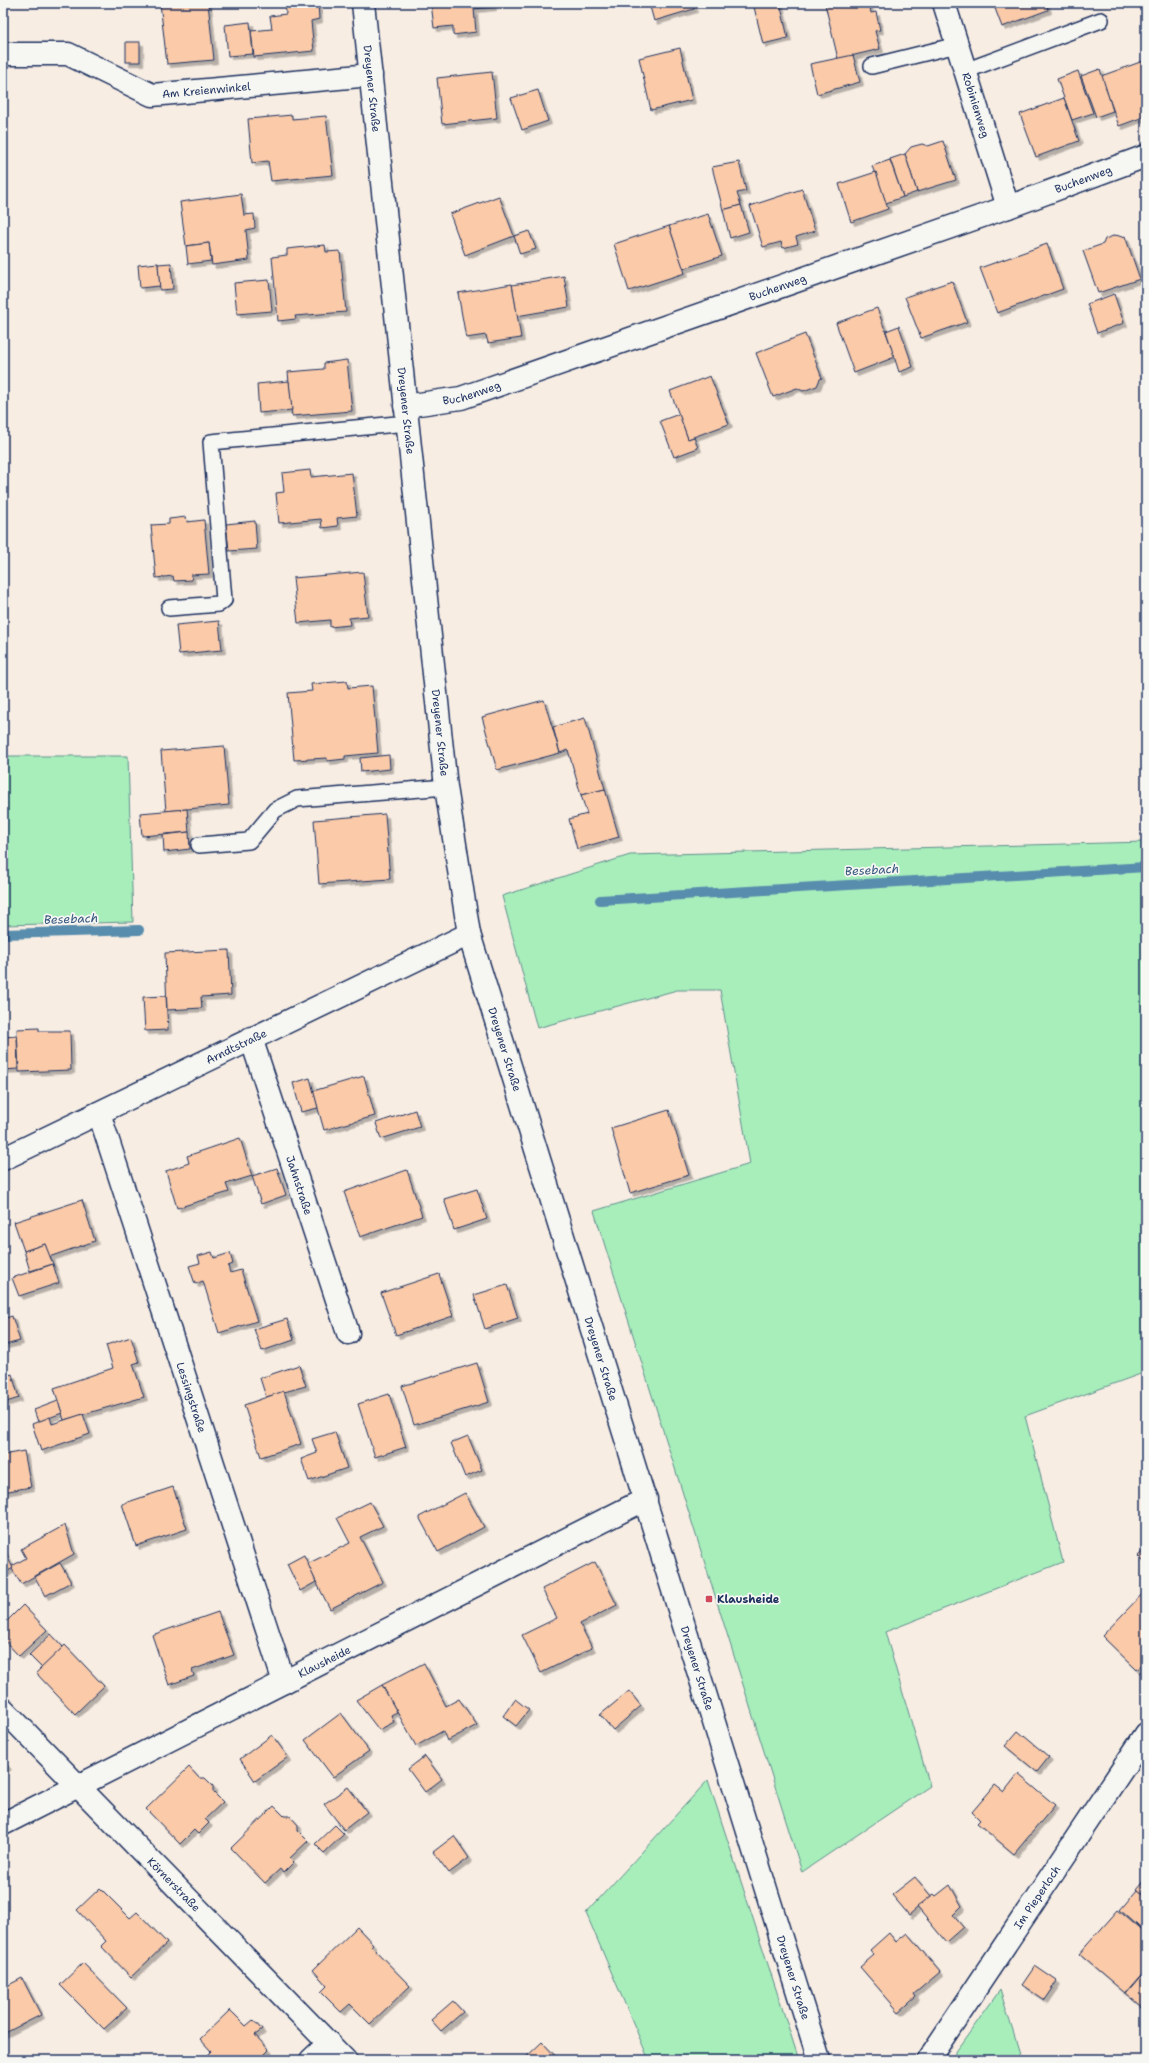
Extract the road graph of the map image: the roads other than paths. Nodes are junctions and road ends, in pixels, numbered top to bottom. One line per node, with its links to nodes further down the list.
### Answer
1 (364, 3): 8 (street, Dreyener Straße)
2 (944, 3): 4 (street, Robinienweg)
3 (1101, 20): 7 (lane)
4 (957, 45): 6 (lane); 7 (street, Robinienweg)
5 (3, 54): 8 (street, Am Kreienwinkel)
6 (872, 66)
7 (965, 71): 10 (street, Robinienweg)
8 (371, 75): 11 (street, Dreyener Straße)
9 (1146, 156): 10 (street, Buchenweg)
10 (1008, 206): 11 (street, Buchenweg)
11 (406, 414): 12 (lane); 13 (street, Dreyener Straße)
12 (168, 608)
13 (446, 787): 14 (lane); 15 (street, Dreyener Straße)
14 (199, 845)
15 (469, 934): 16 (street, Arndtstraße); 20 (street, Dreyener Straße)
16 (251, 1038): 17 (street, Arndtstraße); 19 (street, Jahnstraße)
17 (99, 1112): 18 (street, Arndtstraße); 21 (street, Lessingstraße)
18 (3, 1159)
19 (348, 1333)
20 (646, 1499): 21 (street, Klausheide); 29 (street, Dreyener Straße)
21 (284, 1682): 24 (street, Klausheide)
22 (3, 1709): 24 (street, Körnerstraße)
23 (1146, 1734): 30 (street, Im Pieperloch)
24 (78, 1787): 25 (street, Klausheide); 26 (street, Körnerstraße)
25 (3, 1824)
26 (329, 2043): 27 (street); 28 (street, Körnerstraße)
27 (311, 2060)
28 (345, 2060)
29 (819, 2060)
30 (928, 2060)

